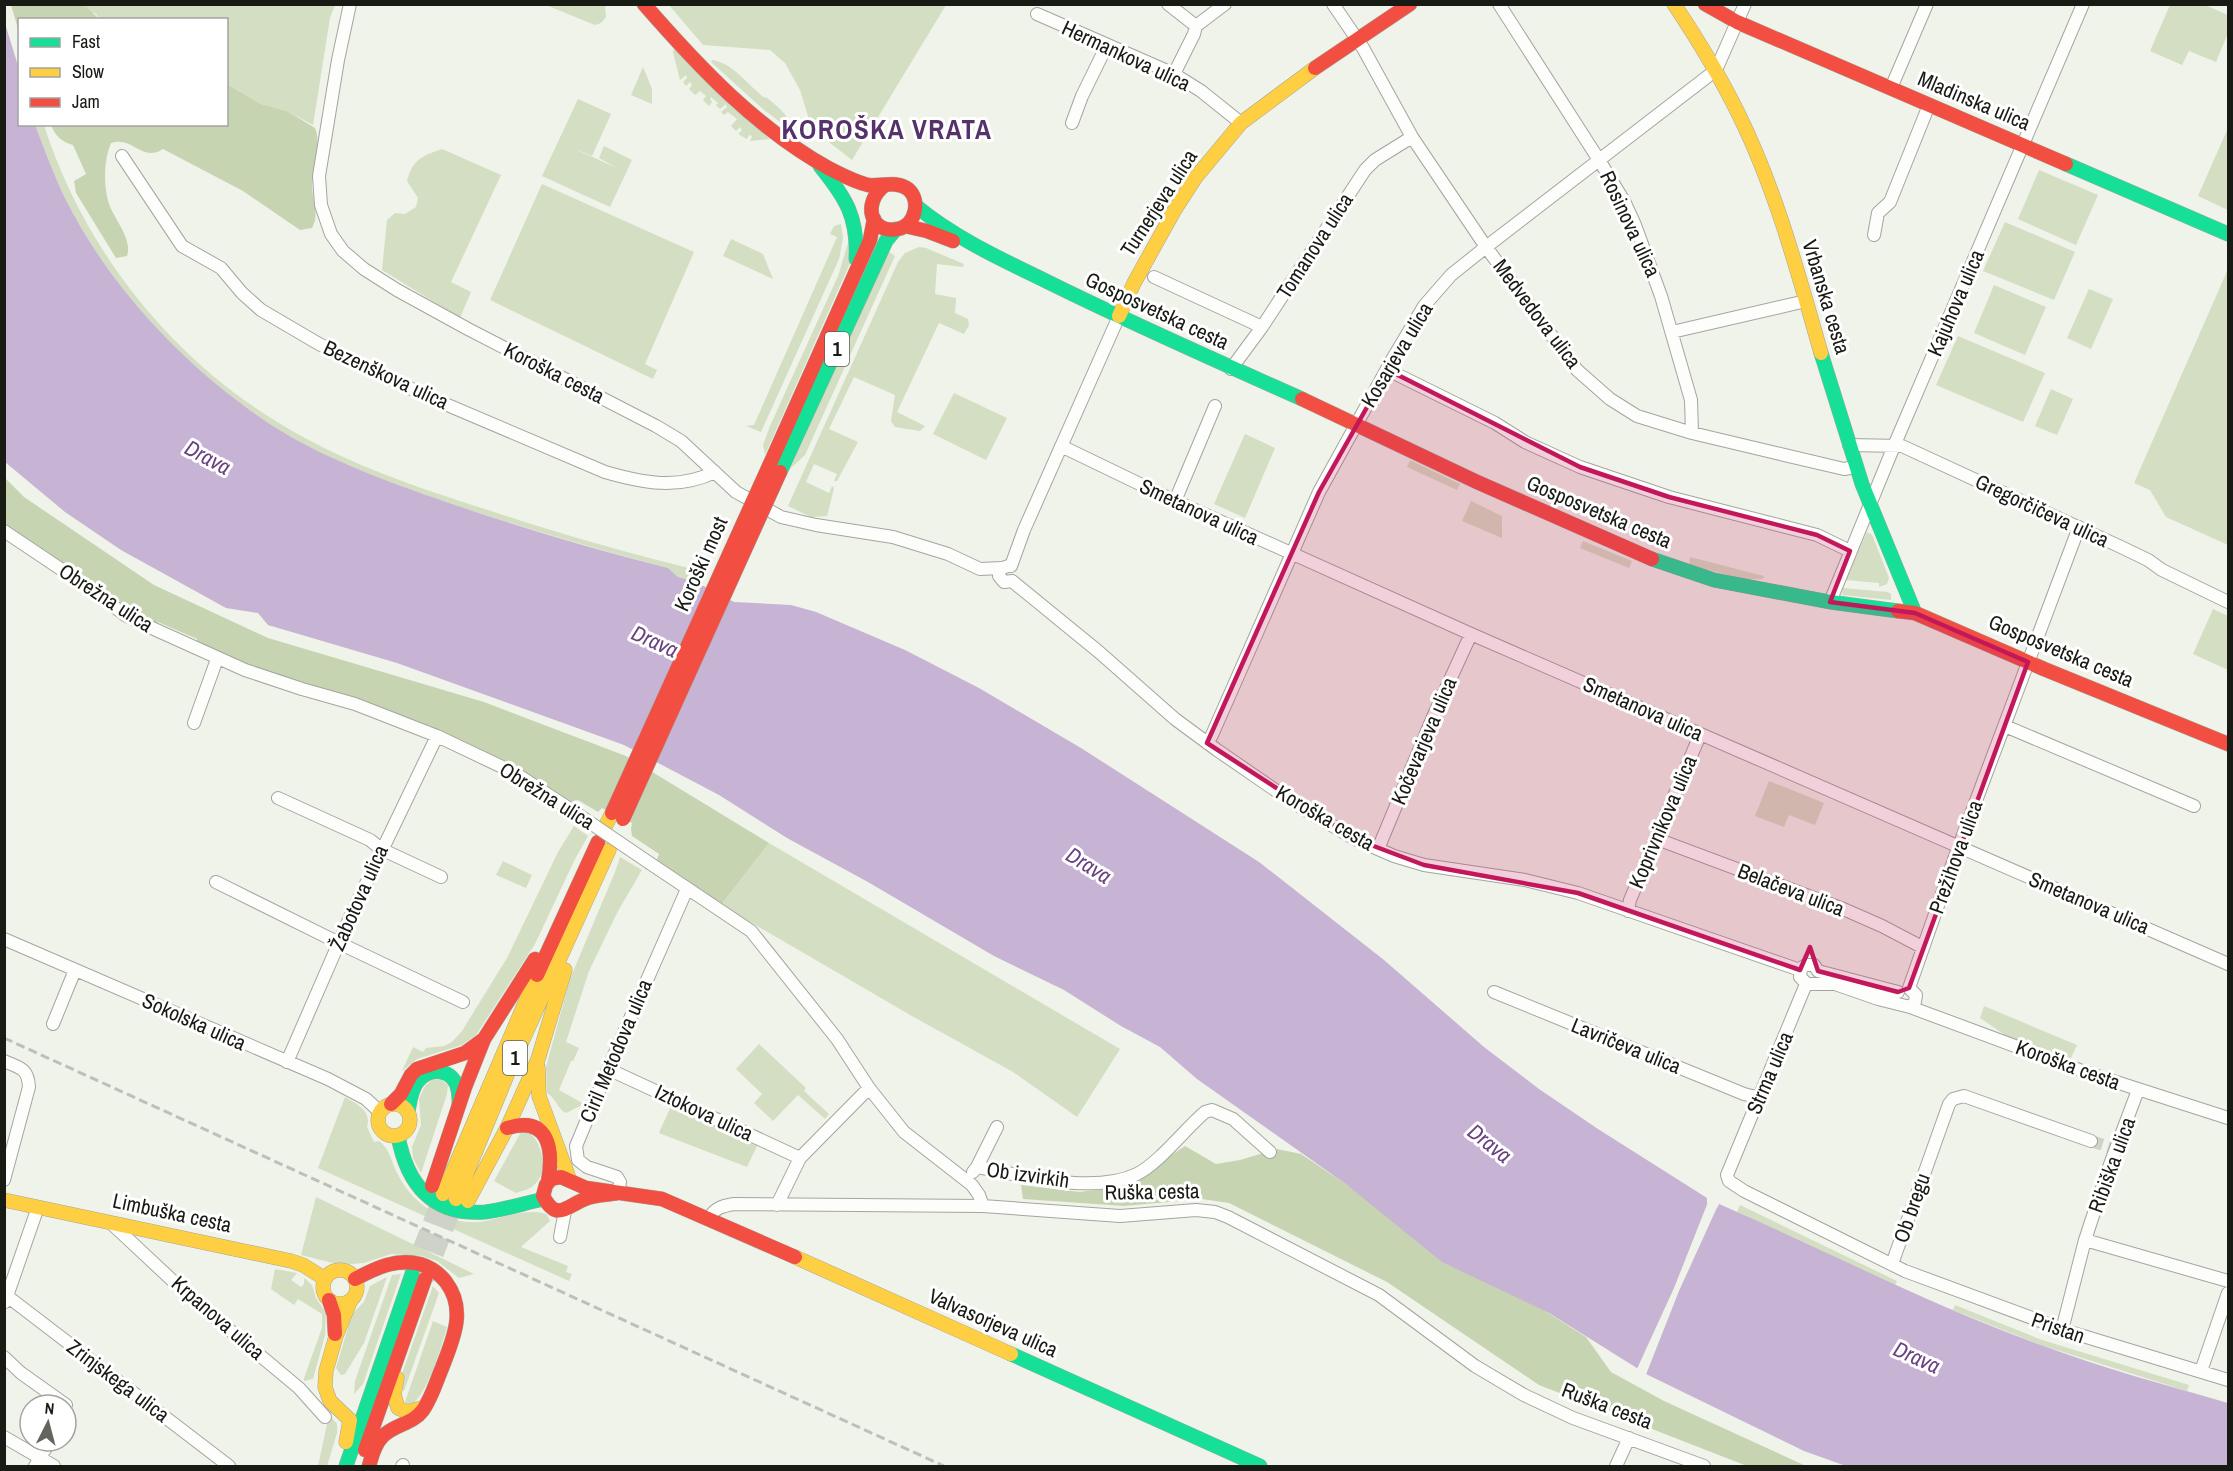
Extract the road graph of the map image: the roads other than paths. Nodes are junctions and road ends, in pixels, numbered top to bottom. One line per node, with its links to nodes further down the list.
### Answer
1 (350, 4): 54 (street, Koroška cesta)
2 (644, 4): 28 (main road, 1)
3 (1168, 4): 15 (street)
4 (1334, 4): 16 (street, Medvedova ulica)
5 (1410, 4): 16 (main road, Turnerjeva ulica)
6 (1499, 4): 27 (street, Rosinova ulica)
7 (1674, 4): 18 (main road, Vrbanska cesta)
8 (1705, 4): 14 (main road, Mladinska ulica)
9 (1745, 4): 14 (street, Kosarjeva ulica)
10 (1927, 4): 20 (street)
11 (2083, 4): 25 (street, Kajuhova ulica)
12 (1224, 5): 15 (street)
13 (1037, 14): 17 (street, Hermankova ulica)
14 (1737, 22): 18 (street, Kosarjeva ulica); 20 (main road, Mladinska ulica)
15 (1196, 26): 19 (street)
16 (1357, 39): 23 (main road, Turnerjeva ulica); 24 (street, Medvedova ulica)
17 (1107, 45): 19 (street, Hermankova ulica); 22 (street)
18 (1716, 70): 27 (street, Kosarjeva ulica); 40 (main road, Vrbanska cesta)
19 (1174, 74): 23 (street, Hermankova ulica)
20 (1891, 88): 21 (main road, Mladinska ulica)
21 (1929, 105): 25 (main road, Mladinska ulica); 35 (street)
22 (1072, 123)
23 (1241, 123): 41 (main road, Turnerjeva ulica)
24 (1412, 137): 37 (street, Medvedova ulica); 42 (street, Tomanova ulica)
25 (2022, 144): 34 (main road, Mladinska ulica); 51 (street, Kajuhova ulica)
26 (122, 156): 54 (street, Bezenškova ulica)
27 (1599, 160): 37 (street, Kosarjeva ulica); 43 (street, Rosinova ulica)
28 (816, 161): 29 (main road, 1); 30 (main road, 1); 39 (main road, 1)
29 (885, 185): 30 (main road); 31 (main road, 1)
30 (870, 202): 32 (main road, 1)
31 (916, 206): 33 (main road, 1); 36 (main road)
32 (873, 219): 33 (main road); 39 (main road, 1)
33 (901, 228): 36 (main road); 53 (main road, 1)
34 (2229, 234)
35 (1874, 235)
36 (977, 247): 41 (main road, Gosposvetska cesta)
37 (1486, 247): 45 (street, Kosarjeva ulica); 48 (street, Medvedova ulica)
38 (1154, 277): 42 (street, Gosposvetska cesta)
39 (851, 282): 53 (main road, 1)
40 (1806, 301): 43 (street); 49 (main road, Vrbanska cesta)
41 (1119, 316): 44 (main road, Gosposvetska cesta); 50 (street, Turnerjeva ulica)
42 (1262, 327): 44 (street, Tomanova ulica)
43 (1672, 332): 48 (street, Rosinova ulica)
44 (1231, 369): 47 (main road, Gosposvetska cesta)
45 (1388, 370): 47 (street, Kosarjeva ulica); 59 (street)
46 (1215, 406): 55 (street)
47 (1356, 424): 60 (street, Kosarjeva ulica); 62 (main road, Gosposvetska cesta)
48 (1692, 433): 52 (street, Medvedova ulica)
49 (1849, 445): 51 (street, Gregorčičeva ulica); 52 (main road, Vrbanska cesta)
50 (1061, 446): 55 (street, Smetanova ulica); 61 (street, Turnerjeva ulica)
51 (1894, 446): 56 (street, Kajuhova ulica); 57 (street, Gregorčičeva ulica)
52 (1856, 467): 56 (main road, Vrbanska cesta)
53 (775, 468): 76 (main road, Koroški most / 1, bridge)
54 (715, 472): 61 (street, Koroška cesta)
55 (1175, 501): 60 (street, Smetanova ulica)
56 (1871, 503): 59 (street, Kajuhova ulica); 64 (main road, Vrbanska cesta)
57 (2079, 527): 63 (street, Gregorčičeva ulica); 67 (street, Prežihova ulica)
58 (4, 531): 66 (street, Obrežna ulica)
59 (1850, 551): 62 (street, Kajuhova ulica)
60 (1291, 554): 65 (street, Smetanova ulica); 72 (street, Kosarjeva ulica)
61 (1007, 574): 72 (street, Koroška cesta)
62 (1830, 602): 64 (main road, Gosposvetska cesta)
63 (2229, 602)
64 (1915, 613): 67 (main road, Gosposvetska cesta)
65 (1471, 634): 70 (street, Smetanova ulica); 81 (street, Kočevarjeva ulica)
66 (218, 659): 68 (street); 71 (street, Obrežna ulica)
67 (2028, 662): 69 (street, Prežihova ulica); 73 (main road, Gosposvetska cesta)
68 (194, 723)
69 (2005, 726): 75 (street); 79 (street, Prežihova ulica)
70 (1700, 735): 77 (street, Koprivnikova ulica); 79 (street, Smetanova ulica)
71 (437, 736): 80 (street, Žabotova ulica); 84 (street, Obrežna ulica, bridge)
72 (1207, 743): 81 (street, Koroška cesta)
73 (2229, 744)
74 (278, 798): 80 (street)
75 (2194, 806)
76 (615, 822)
77 (1657, 839): 85 (street, Koprivnikova ulica); 89 (street, Belačeva ulica)
78 (604, 846): 86 (main road, 1)
79 (1959, 847): 89 (street, Prežihova ulica); 90 (street, Smetanova ulica)
80 (381, 849): 82 (street); 88 (street, Žabotova ulica)
81 (1378, 849): 85 (street, Koroška cesta)
82 (441, 877)
83 (216, 882): 88 (street)
84 (687, 889): 102 (street, Ciril Metodova ulica); 103 (street, Obrežna ulica)
85 (1628, 911): 91 (street, Koroška cesta)
86 (571, 918): 98 (main road); 99 (main road); 123 (main road, 1)
87 (4, 939): 92 (street, Sokolska ulica)
88 (339, 943): 96 (street); 101 (street, Žabotova ulica)
89 (1922, 946): 95 (street, Prežihova ulica)
90 (2229, 964)
91 (1800, 970): 93 (street); 93 (street, Koroška cesta)
92 (74, 973): 97 (street); 101 (street, Sokolska ulica)
93 (1813, 979): 95 (street, Koroška cesta); 105 (street, Strma ulica)
94 (1494, 992): 105 (street, Lavričeva ulica)
95 (1902, 998): 104 (street, Koroška cesta)
96 (463, 1002)
97 (53, 1024)
98 (484, 1039): 106 (main road); 107 (main road)
99 (538, 1059): 111 (main road); 121 (main road)
100 (4, 1060): 119 (street)
101 (287, 1062): 106 (street, Sokolska ulica)
102 (608, 1069): 115 (street, Iztokova ulica); 122 (street, Ciril Metodova ulica)
103 (869, 1088): 115 (street); 118 (street, Obrežna ulica)
104 (2139, 1090): 109 (street, Koroška cesta); 133 (street, Ribiška ulica)
105 (1760, 1098): 116 (street, Strma ulica)
106 (386, 1108): 108 (main road); 112 (main road)
107 (458, 1108): 108 (main road); 123 (main road)
108 (408, 1112): 112 (main road)
109 (2229, 1118)
110 (997, 1127): 117 (street)
111 (507, 1128): 120 (main road); 123 (main road)
112 (398, 1136): 124 (main road)
113 (2091, 1141): 134 (street, Ob bregu)
114 (1270, 1152): 117 (street, Ob izvirkih)
115 (800, 1158): 126 (street)
116 (1732, 1162): 134 (street, Ob bregu)
117 (977, 1167): 118 (street, Ob izvirkih)
118 (966, 1179): 127 (street, Obrežna ulica)
119 (4, 1180)
120 (548, 1182): 121 (main road); 124 (main road)
121 (572, 1182): 122 (main road); 129 (main road)
122 (618, 1194): 129 (main road); 130 (main road)
123 (450, 1195)
124 (544, 1199): 129 (main road)
125 (4, 1200): 128 (main road, Limbuška cesta)
126 (777, 1205): 127 (street, Ruška cesta); 130 (street, Ruška cesta)
127 (983, 1206): 154 (street, Ruška cesta)
128 (38, 1207): 131 (main road, Limbuška cesta); 139 (street)
129 (570, 1207): 132 (street)
130 (709, 1218): 162 (main road, Valvasorjeva ulica)
131 (108, 1221): 135 (main road, Limbuška cesta); 152 (street, Krpanova ulica)
132 (560, 1236)
133 (2085, 1240): 137 (street, Ribiška ulica); 142 (street, Ribiška ulica)
134 (1892, 1264): 142 (street, Pristan)
135 (325, 1279): 136 (main road); 140 (main road)
136 (355, 1279): 141 (main road); 151 (main road)
137 (2229, 1281)
138 (2229, 1293): 147 (street)
139 (6, 1299): 157 (street, Zrinjskega ulica)
140 (329, 1300): 141 (main road); 143 (main road)
141 (350, 1302): 143 (main road)
142 (2062, 1330): 147 (street, Pristan)
143 (336, 1336): 150 (main road)
144 (400, 1346): 145 (main road); 151 (main road); 160 (main road)
145 (385, 1350): 150 (main road); 159 (main road)
146 (4, 1357): 149 (street)
147 (2201, 1371): 148 (street, Pristan)
148 (2229, 1380)
149 (49, 1393)
150 (328, 1393): 158 (main road)
151 (425, 1407): 161 (main road)
152 (325, 1417)
153 (4, 1437): 155 (street)
154 (1629, 1437): 163 (street); 164 (street, Ruška cesta)
155 (38, 1462): 156 (street)
156 (54, 1467)
157 (229, 1467)
158 (341, 1467)
159 (346, 1467)
160 (360, 1467)
161 (369, 1467)
162 (1260, 1467)
163 (1616, 1467)
164 (1704, 1467)

